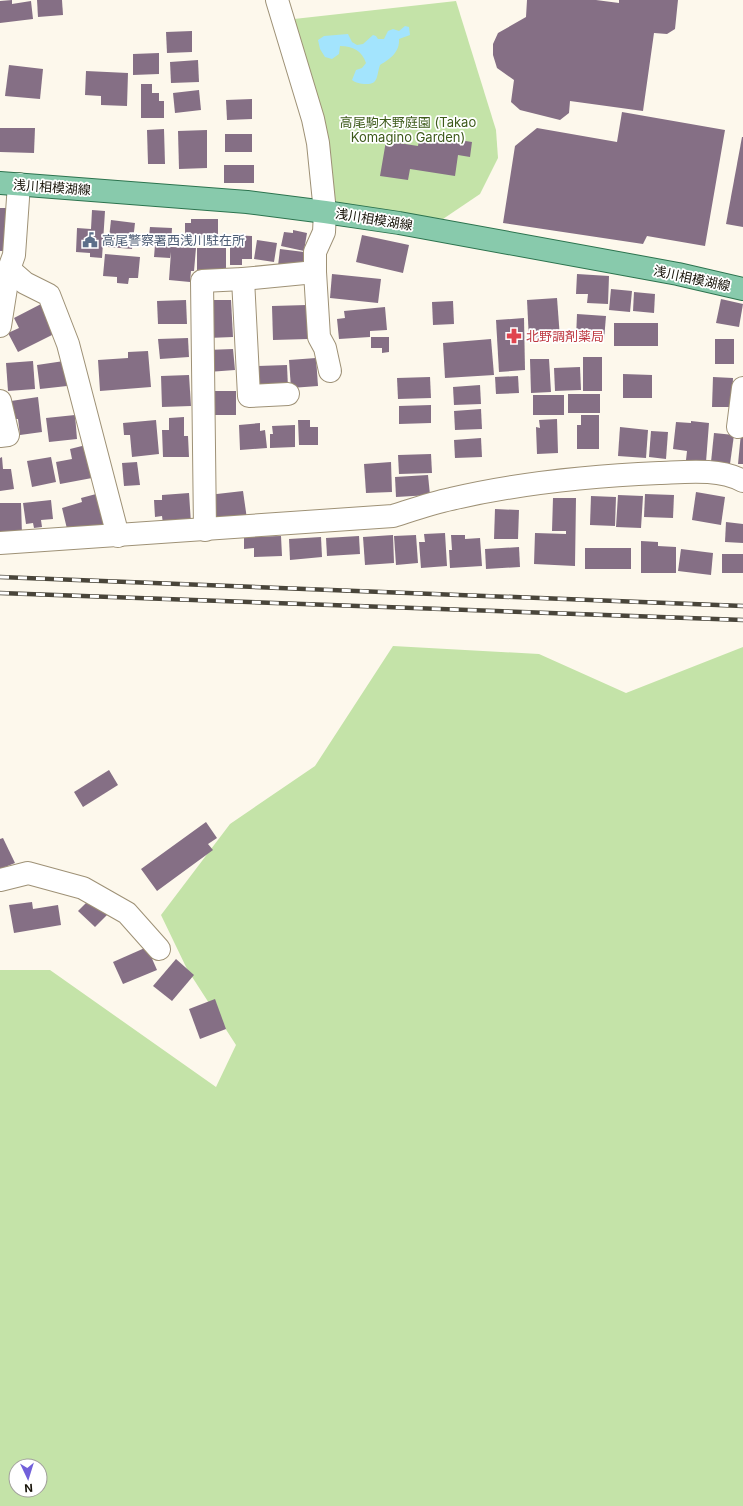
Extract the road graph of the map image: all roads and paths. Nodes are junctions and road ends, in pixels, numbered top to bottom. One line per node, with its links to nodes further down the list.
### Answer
1 (277, 0): 3 (street)
2 (10, 184): 3 (main road, 浅川相模湖線); 4 (street)
3 (325, 212): 5 (street); 7 (main road, 浅川相模湖線)
4 (9, 269): 8 (street); 18 (street)
5 (315, 272): 6 (street); 10 (street)
6 (243, 279): 12 (street); 17 (street)
7 (743, 289)
8 (2, 294): 9 (street)
9 (0, 326)
10 (330, 371)
11 (743, 388): 14 (street)
12 (288, 394)
13 (0, 402): 15 (street)
14 (738, 427)
15 (0, 436)
16 (743, 481): 17 (street)
17 (205, 530): 18 (street)
18 (118, 536): 19 (street)
19 (0, 544)
20 (0, 880): 21 (street)
21 (160, 949)

